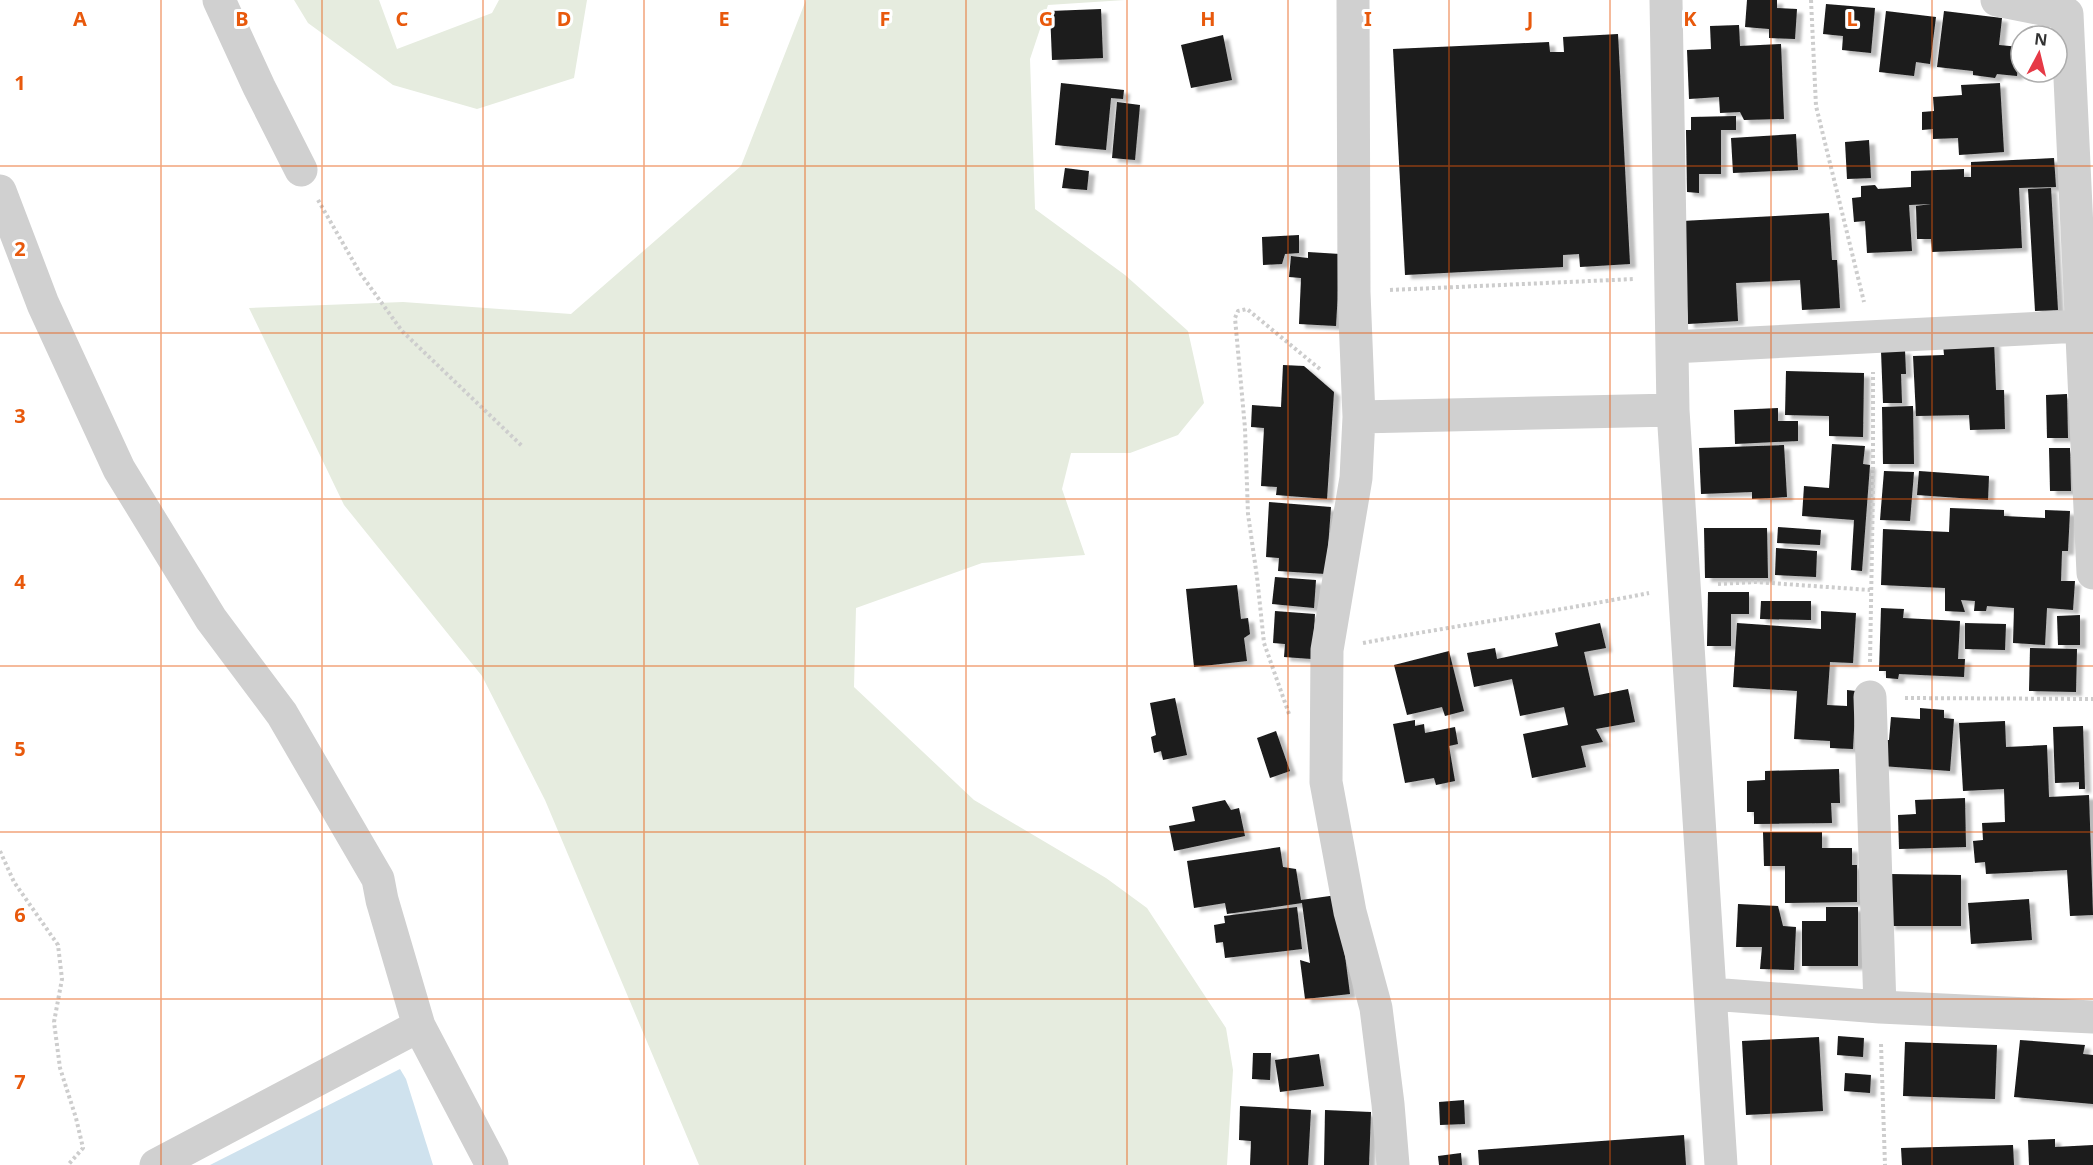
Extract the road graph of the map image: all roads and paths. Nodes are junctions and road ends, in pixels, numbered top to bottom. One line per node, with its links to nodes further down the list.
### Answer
1 (219, 0): 6 (street)
2 (1353, 0): 9 (street)
3 (1666, 0): 8 (street)
4 (1811, 0): 11 (path)
5 (1997, 0): 10 (street)
6 (301, 171): 15 (path)
7 (0, 191): 27 (street)
8 (1671, 277): 9 (path); 12 (street)
9 (1354, 292): 13 (street)
10 (2081, 326): 11 (street); 16 (street)
11 (1868, 337): 12 (street); 18 (path)
12 (1672, 347): 14 (street)
13 (1358, 409): 14 (street); 19 (street); 22 (path)
14 (1673, 410): 17 (street)
15 (522, 446)
16 (2093, 573)
17 (1685, 586): 18 (path); 19 (path); 24 (street)
18 (1870, 590): 20 (path)
19 (1327, 650): 31 (street)
20 (1870, 697): 21 (path); 25 (street)
21 (2093, 699)
22 (1290, 716)
23 (0, 850): 28 (path)
24 (1711, 994): 25 (street); 32 (street)
25 (1880, 1007): 26 (street); 33 (path)
26 (2093, 1017)
27 (418, 1026): 29 (street); 30 (street)
28 (68, 1165)
29 (156, 1165)
30 (492, 1165)
31 (1393, 1165)
32 (1721, 1165)
33 (1885, 1165)

